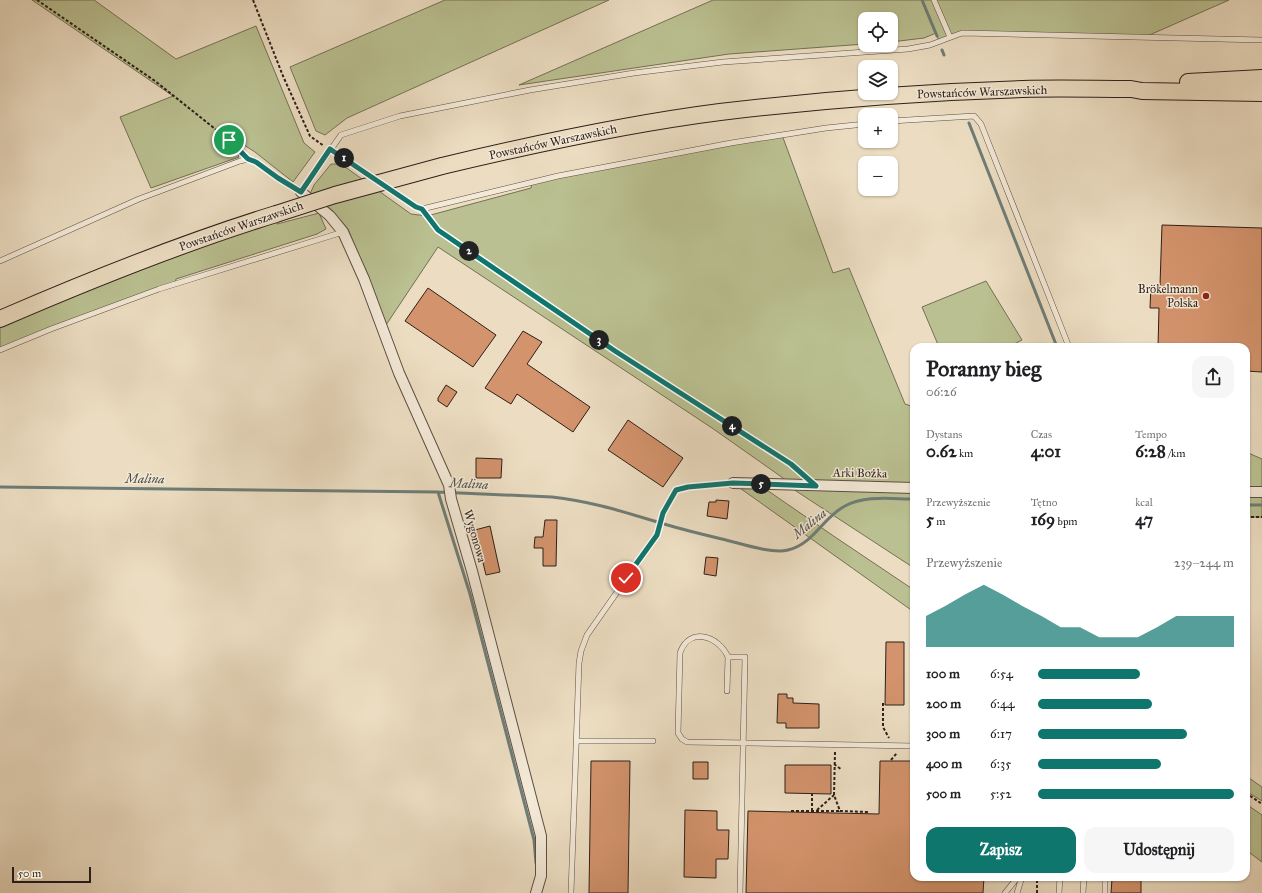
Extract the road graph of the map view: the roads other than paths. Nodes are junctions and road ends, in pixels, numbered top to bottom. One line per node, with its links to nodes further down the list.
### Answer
1 (934, 0): 2 (lane)
2 (950, 37): 3 (lane); 9 (lane)
3 (1262, 40)
4 (1262, 78): 5 (main road, Powstańców Warszawskich)
5 (1131, 89): 6 (main road, Powstańców Warszawskich); 13 (main road, Powstańców Warszawskich, bridge)
6 (1262, 93)
7 (898, 121): 14 (lane)
8 (858, 125): 9 (lane)
9 (330, 149): 10 (lane)
10 (301, 192): 11 (street, Wygonowa); 12 (lane)
11 (343, 232): 15 (lane); 31 (street, Wygonowa)
12 (0, 261)
13 (0, 319)
14 (1067, 343)
15 (0, 350)
16 (733, 483): 17 (street, Arki Bożka); 22 (lane)
17 (910, 488)
18 (1250, 492): 19 (street)
19 (1262, 492)
20 (728, 657): 21 (lane); 24 (lane); 24 (lane)
21 (728, 691)
22 (577, 741): 23 (lane); 32 (lane)
23 (653, 741)
24 (743, 743): 25 (lane); 33 (lane)
25 (910, 746)
26 (1015, 881): 34 (lane)
27 (1021, 881): 35 (lane)
28 (1060, 881): 36 (lane)
29 (1084, 881): 37 (lane)
30 (1105, 881): 38 (lane)
31 (536, 893)
32 (571, 893)
33 (740, 893)
34 (1005, 893)
35 (1017, 893)
36 (1059, 893)
37 (1083, 893)
38 (1105, 893)

